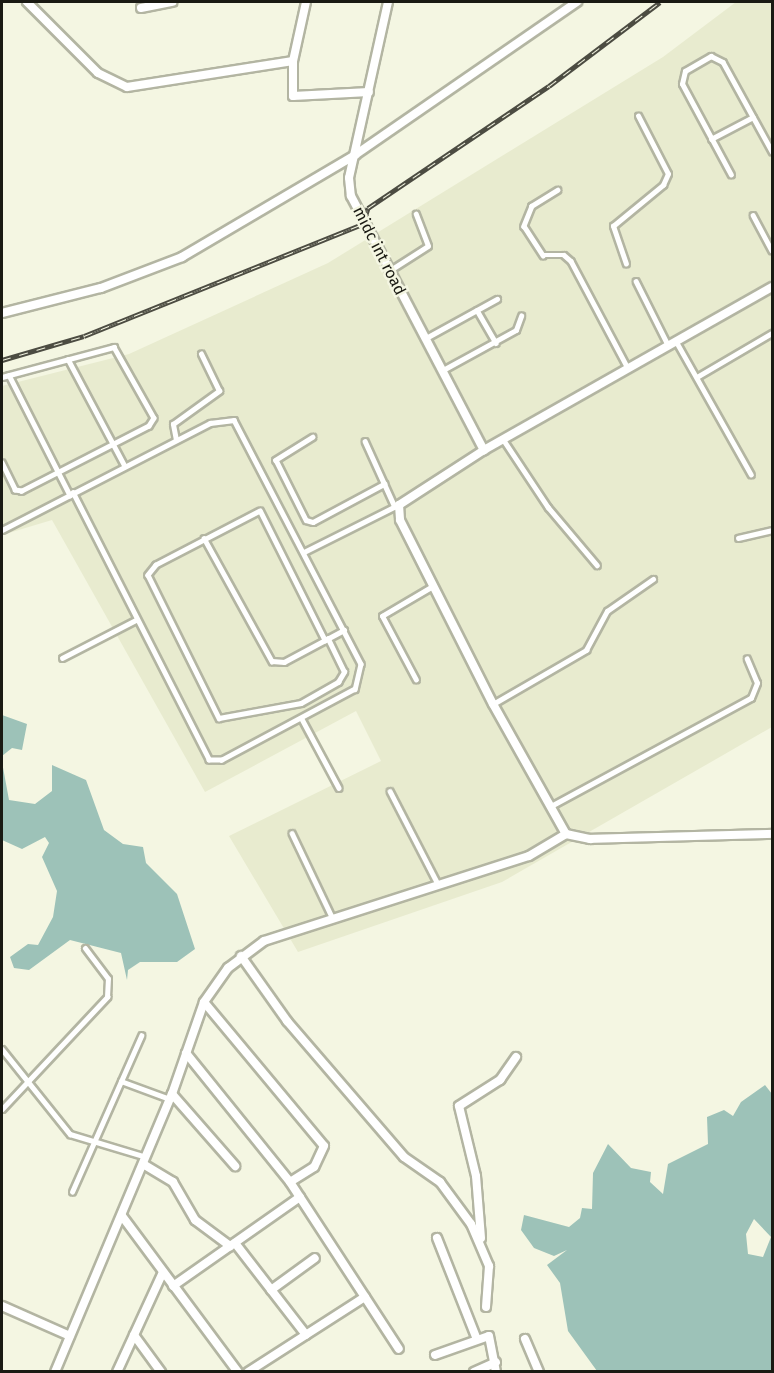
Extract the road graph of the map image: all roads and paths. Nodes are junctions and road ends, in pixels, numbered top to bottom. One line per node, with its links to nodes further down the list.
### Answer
1 (27, 2): 9 (street)
2 (172, 2): 7 (street)
3 (306, 2): 9 (street)
4 (388, 2): 10 (street, midc int road)
5 (558, 2): 8 (street)
6 (577, 2): 8 (street)
7 (141, 8)
8 (565, 10): 15 (street)
9 (293, 61): 10 (street)
10 (369, 92): 15 (street, midc int road)
11 (638, 116): 21 (lane)
12 (753, 117): 13 (lane); 13 (lane); 14 (lane)
13 (711, 139): 16 (lane)
14 (772, 151)
15 (355, 154): 22 (street, midc int road); 27 (street)
16 (730, 175)
17 (558, 190): 35 (lane)
18 (416, 214): 22 (lane)
19 (753, 215): 20 (lane)
20 (772, 250)
21 (626, 264)
22 (389, 272): 30 (street, midc int road)
23 (636, 281): 32 (lane)
24 (772, 287): 32 (street)
25 (497, 299): 26 (lane)
26 (477, 310): 30 (lane); 31 (lane)
27 (2, 313)
28 (521, 316): 31 (lane)
29 (772, 336): 39 (lane)
30 (425, 338): 36 (street, midc int road)
31 (496, 343): 36 (lane)
32 (673, 343): 35 (street); 39 (lane)
33 (201, 354): 42 (lane)
34 (68, 359): 37 (lane); 44 (lane); 44 (lane)
35 (628, 368): 41 (street)
36 (443, 371): 45 (street, midc int road)
37 (9, 375): 38 (lane); 48 (lane)
38 (2, 377)
39 (697, 377): 49 (lane)
40 (313, 437): 50 (lane)
41 (503, 439): 45 (street); 58 (lane)
42 (176, 441): 47 (lane); 57 (lane)
43 (365, 441): 50 (lane)
44 (114, 445): 47 (lane); 48 (lane)
45 (484, 450): 52 (street)
46 (2, 463): 48 (lane)
47 (125, 466): 51 (lane)
48 (59, 473): 51 (lane)
49 (751, 474)
50 (384, 484): 52 (lane)
51 (72, 494): 53 (lane); 61 (lane)
52 (397, 506): 57 (lane); 60 (street)
53 (2, 530)
54 (772, 530): 56 (lane)
55 (204, 538): 63 (lane); 63 (lane); 63 (lane)
56 (738, 538)
57 (304, 552): 62 (lane)
58 (597, 565)
59 (653, 579): 67 (lane)
60 (434, 586): 66 (lane); 67 (street)
61 (136, 621): 64 (lane); 68 (lane)
62 (344, 630): 63 (lane); 68 (lane)
63 (326, 640)
64 (62, 658)
65 (747, 659): 71 (lane)
66 (416, 680)
67 (493, 705): 71 (street)
68 (302, 719): 69 (lane)
69 (339, 788)
70 (390, 791): 75 (lane)
71 (548, 808): 73 (street)
72 (292, 833): 76 (lane)
73 (566, 834): 74 (street); 75 (street)
74 (772, 834)
75 (438, 884): 76 (street)
76 (332, 917): 78 (street)
77 (85, 949): 85 (lane)
78 (241, 956): 79 (street); 96 (street)
79 (204, 1002): 82 (street); 91 (street)
80 (141, 1036): 84 (lane)
81 (2, 1049): 85 (lane)
82 (186, 1053): 86 (street); 91 (street)
83 (516, 1057): 96 (street)
84 (121, 1081): 86 (lane); 88 (lane)
85 (29, 1085): 87 (lane); 88 (lane)
86 (171, 1096): 89 (street); 90 (street)
87 (2, 1109)
88 (94, 1142): 89 (lane); 92 (lane)
89 (145, 1160): 94 (street); 97 (street)
90 (235, 1166)
91 (290, 1182): 93 (street)
92 (72, 1192)
93 (300, 1197): 97 (street); 102 (street)
94 (122, 1216): 99 (street); 107 (street)
95 (437, 1238): 108 (street)
96 (481, 1240): 104 (street)
97 (233, 1244): 100 (street); 101 (street)
98 (315, 1258): 101 (street)
99 (163, 1272): 100 (street); 105 (street)
100 (173, 1287): 116 (street)
101 (272, 1290): 106 (street)
102 (365, 1297): 106 (street); 110 (street)
103 (2, 1306): 107 (street)
104 (486, 1307)
105 (134, 1335): 114 (street); 115 (street)
106 (306, 1335): 117 (street)
107 (70, 1336): 113 (street)
108 (476, 1337): 111 (street); 112 (street)
109 (525, 1339): 120 (street)
110 (399, 1349)
111 (435, 1354)
112 (496, 1362): 118 (street); 119 (street)
113 (55, 1371)
114 (117, 1371)
115 (161, 1371)
116 (237, 1371)
117 (248, 1371)
118 (474, 1371)
119 (496, 1371)
120 (539, 1371)

